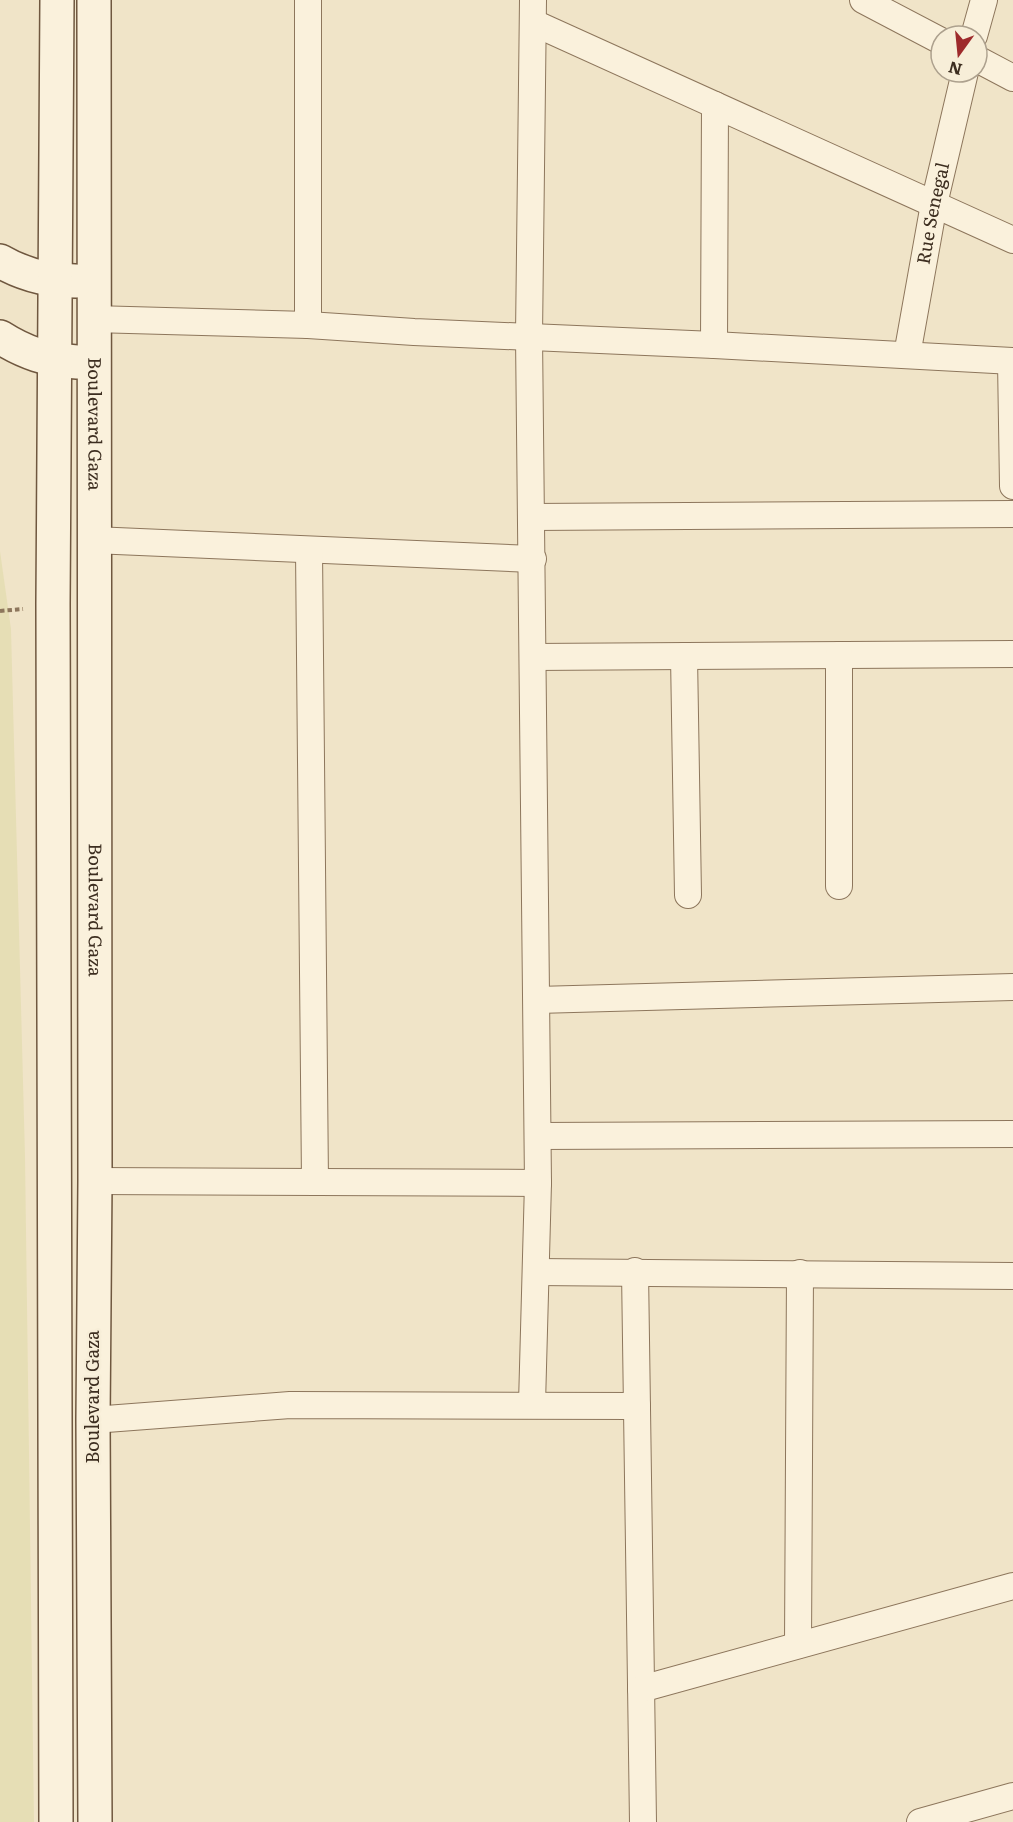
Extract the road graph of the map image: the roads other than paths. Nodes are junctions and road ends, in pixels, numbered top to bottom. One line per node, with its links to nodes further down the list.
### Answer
1 (57, 0): 16 (street, Boulevard Gaza)
2 (94, 0): 17 (street, Boulevard Gaza)
3 (308, 0): 19 (street)
4 (863, 0): 8 (street)
5 (984, 0): 7 (street)
6 (534, 11): 12 (street); 20 (street)
7 (977, 24)
8 (929, 35)
9 (989, 66): 10 (street)
10 (1013, 78)
11 (962, 84): 13 (street, Rue Senegal)
12 (715, 105): 13 (street); 22 (street)
13 (934, 204): 14 (street); 23 (street, Rue Senegal)
14 (1013, 240)
15 (0, 261): 16 (street)
16 (56, 281): 17 (street); 24 (street, Boulevard Gaza)
17 (93, 281): 18 (street, Boulevard Gaza)
18 (93, 319): 19 (street); 26 (street, Boulevard Gaza)
19 (308, 325): 20 (street)
20 (529, 336): 22 (street); 29 (street)
21 (0, 337): 24 (street)
22 (714, 345): 23 (street)
23 (907, 355): 25 (street)
24 (55, 361): 26 (street); 57 (street, Boulevard Gaza)
25 (1012, 361): 27 (street)
26 (93, 362): 30 (street, Boulevard Gaza)
27 (1013, 486)
28 (1013, 514): 29 (street)
29 (532, 517): 32 (street)
30 (93, 540): 31 (street); 43 (street, Boulevard Gaza)
31 (309, 550): 32 (street); 44 (street)
32 (533, 559): 36 (street)
33 (1013, 654): 35 (street)
34 (684, 656): 35 (street); 36 (street); 38 (street)
35 (839, 656): 37 (street)
36 (534, 657): 40 (street)
37 (838, 886)
38 (688, 896)
39 (1013, 987): 40 (street)
40 (537, 1000): 42 (street)
41 (1013, 1134): 42 (street)
42 (538, 1136): 45 (street)
43 (95, 1181): 44 (street); 52 (street, Boulevard Gaza)
44 (315, 1182): 45 (street)
45 (538, 1183): 47 (street)
46 (635, 1271): 47 (street); 48 (street); 51 (street)
47 (536, 1272): 50 (street)
48 (800, 1273): 49 (street); 54 (street)
49 (1013, 1276)
50 (532, 1404): 51 (street); 52 (street)
51 (637, 1406): 55 (street)
52 (93, 1420): 58 (street, Boulevard Gaza)
53 (1013, 1586): 54 (street)
54 (798, 1645): 55 (street)
55 (641, 1689): 59 (street)
56 (1013, 1796): 60 (street)
57 (56, 1822)
58 (95, 1822)
59 (643, 1822)
60 (920, 1822)

